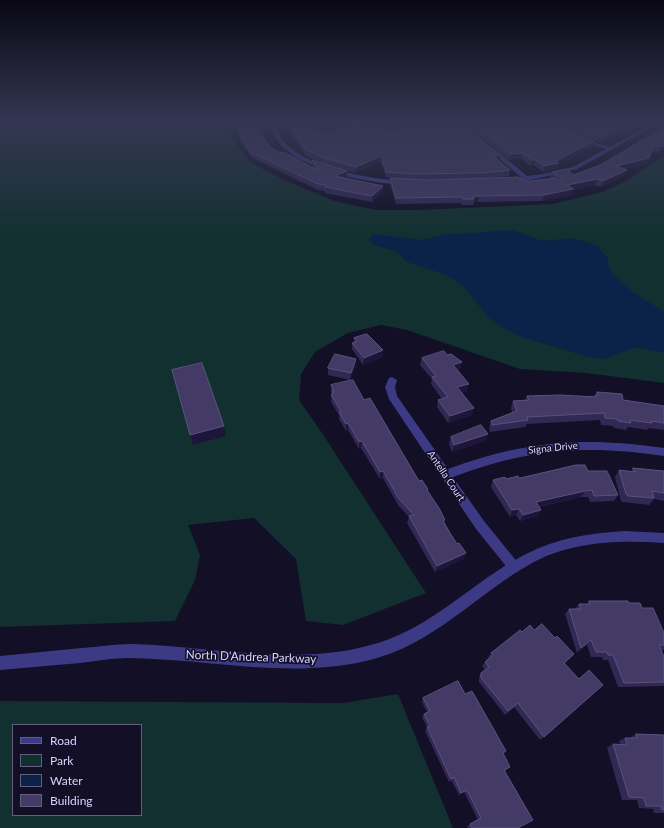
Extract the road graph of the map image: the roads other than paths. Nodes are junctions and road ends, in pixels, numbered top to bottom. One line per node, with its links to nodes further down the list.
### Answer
1 (313, 162): 6 (street)
2 (506, 162): 4 (street)
3 (587, 162): 4 (street)
4 (527, 179): 5 (street)
5 (502, 181)
6 (411, 183)
7 (392, 380): 9 (street, Antella Court)
8 (664, 452): 9 (street, Signa Drive)
9 (445, 474): 11 (street, Antella Court)
10 (664, 538): 11 (street, North D'Andrea Parkway)
11 (514, 567): 12 (street, North D'Andrea Parkway)
12 (0, 663)

